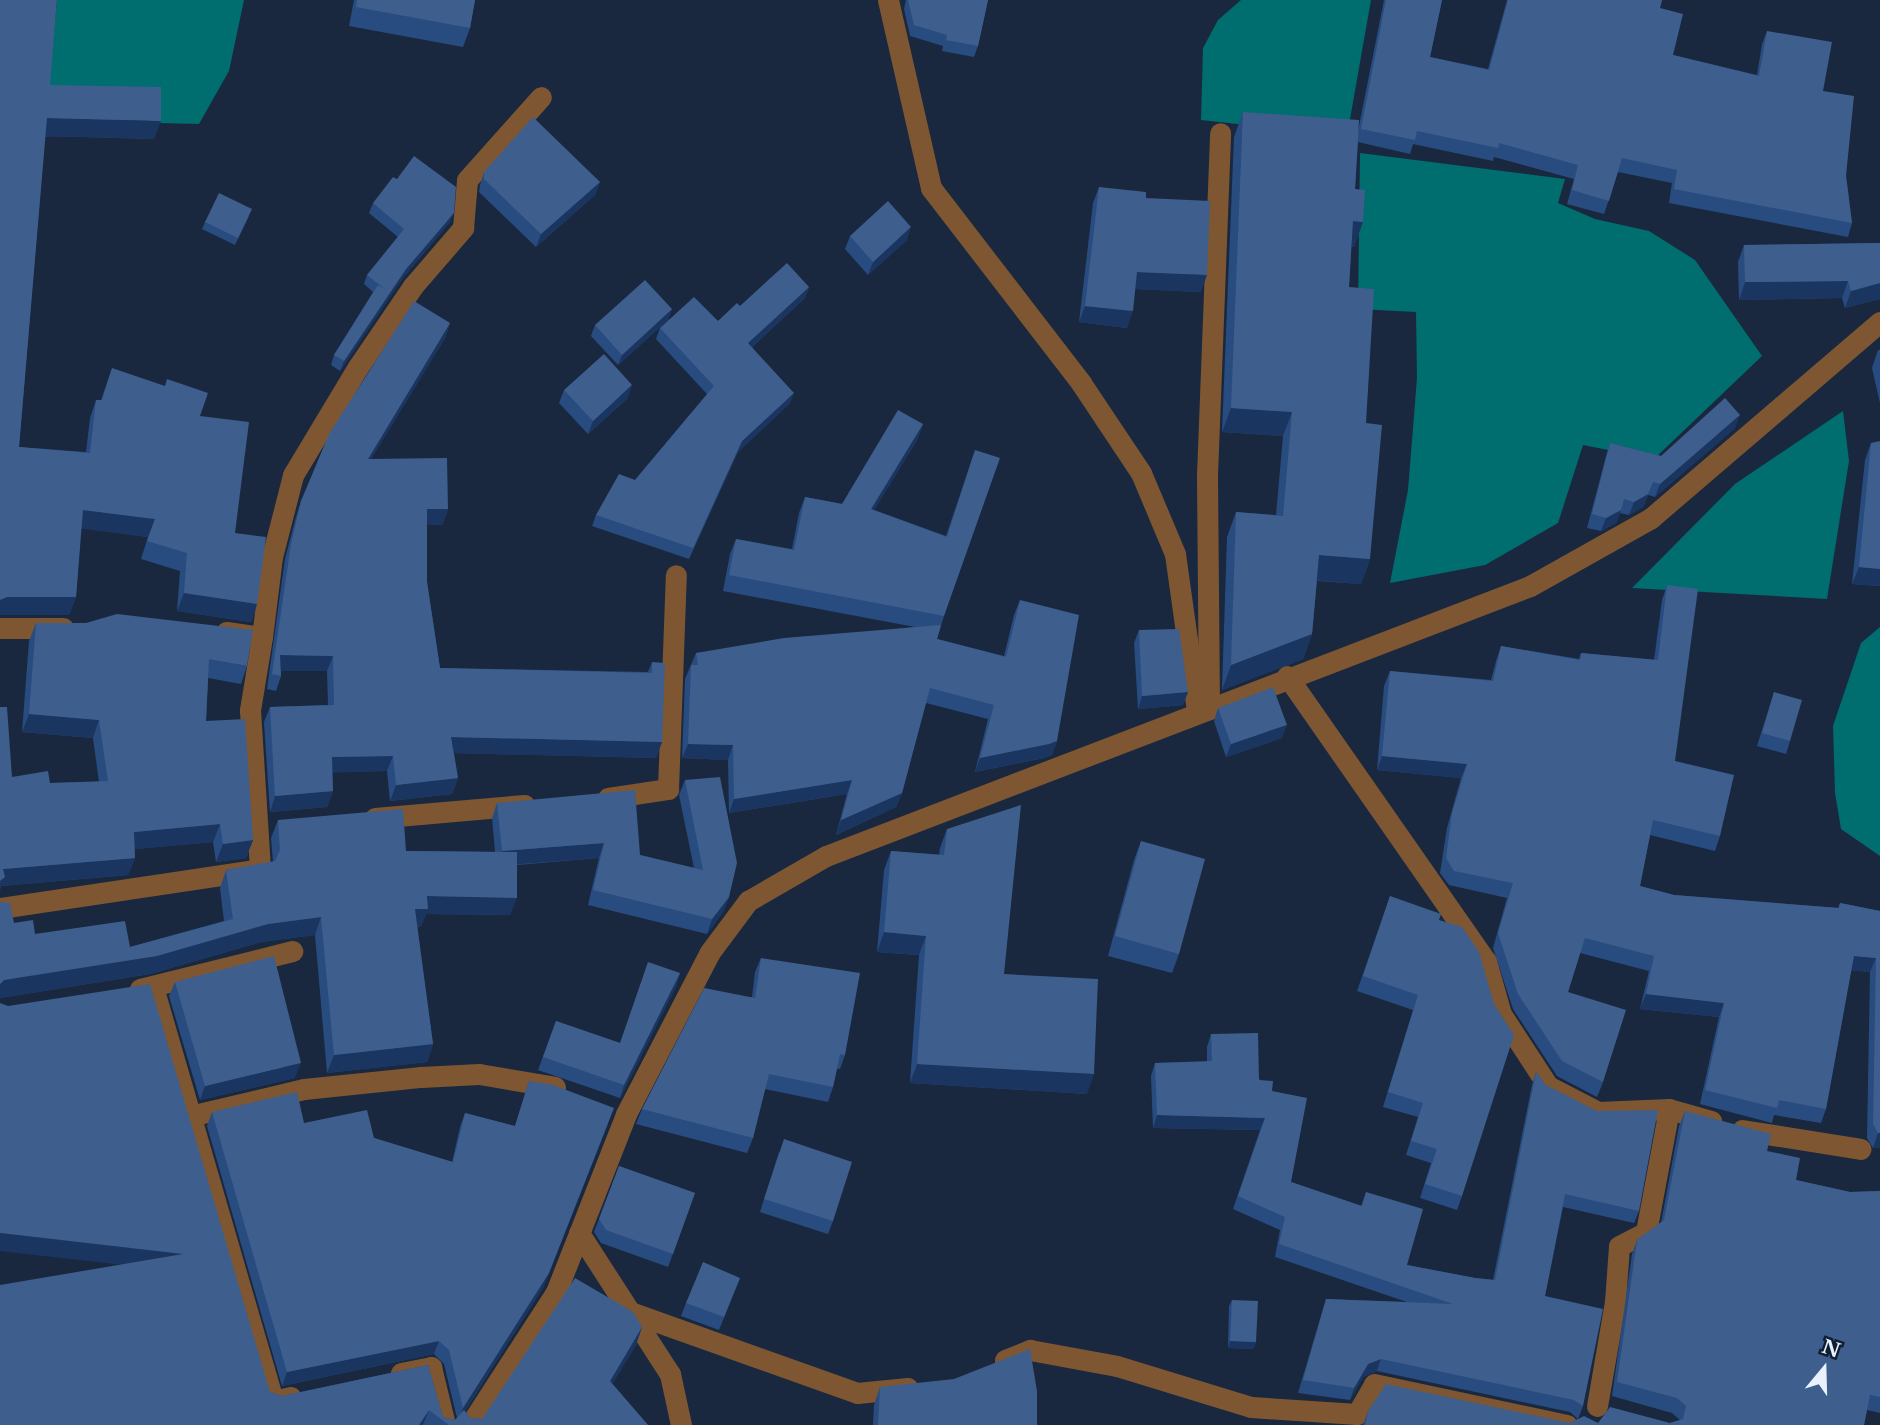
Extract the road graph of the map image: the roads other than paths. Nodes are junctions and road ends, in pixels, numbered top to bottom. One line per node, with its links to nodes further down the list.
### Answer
1 (888, 0): 11 (street)
2 (541, 97): 9 (street)
3 (1220, 133): 11 (street)
4 (1880, 322): 10 (street)
5 (676, 575): 12 (street)
6 (0, 628): 7 (street)
7 (79, 628)
8 (210, 629): 9 (street)
9 (262, 637): 16 (street)
10 (1287, 677): 11 (street); 23 (street)
11 (1203, 709): 24 (street)
12 (586, 800)
13 (546, 803): 14 (street)
14 (347, 820)
15 (283, 824): 16 (street)
16 (257, 826): 17 (street)
17 (0, 908)
18 (292, 951): 19 (street)
19 (153, 987): 20 (street); 25 (street)
20 (115, 993)
21 (576, 1095): 25 (street)
22 (601, 1105): 24 (street)
23 (1669, 1109): 26 (street); 34 (street)
24 (626, 1114): 27 (street)
25 (190, 1116): 32 (street)
26 (1860, 1149)
27 (579, 1233): 28 (street); 36 (street)
28 (630, 1312): 31 (street); 37 (street)
29 (980, 1370): 38 (street)
30 (378, 1378): 35 (street)
31 (931, 1386)
32 (312, 1392)
33 (1622, 1413): 34 (street)
34 (1593, 1416)
35 (445, 1425)
36 (470, 1425)
37 (681, 1425)
38 (1567, 1425)

